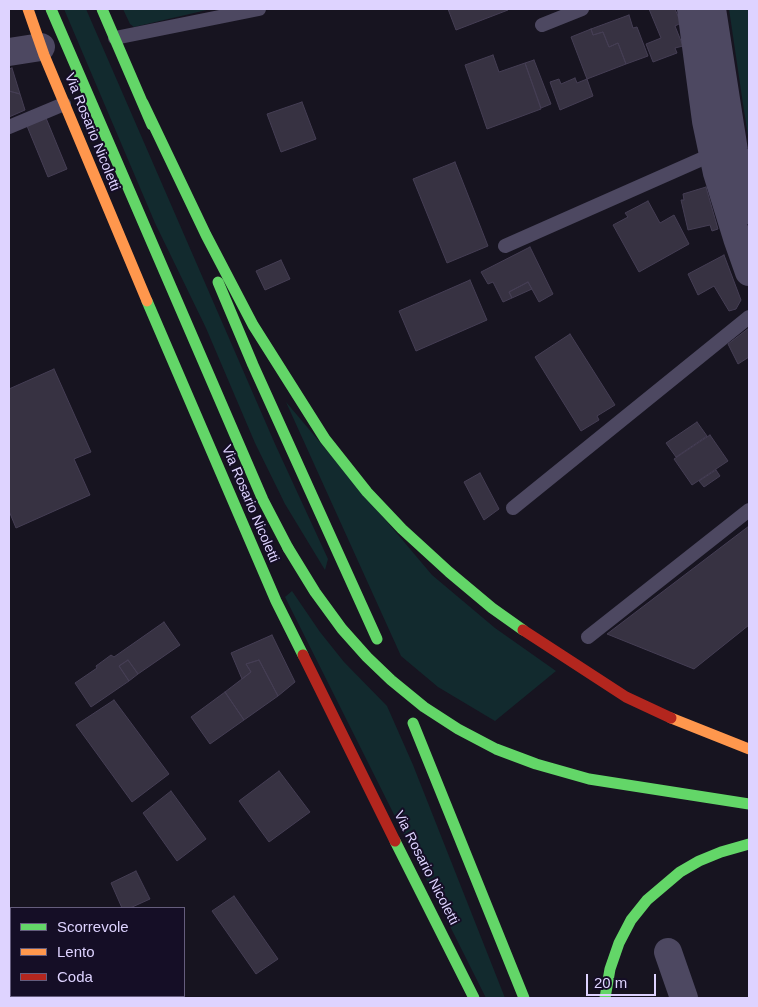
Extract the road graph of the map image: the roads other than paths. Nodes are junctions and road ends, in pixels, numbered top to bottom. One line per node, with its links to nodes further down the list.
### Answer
1 (28, 9): 10 (main road, Via Rosario Nicoletti)
2 (51, 9): 26 (main road, bridge)
3 (102, 9): 9 (main road)
4 (259, 9): 9 (lane)
5 (582, 9): 8 (lane)
6 (691, 9): 15 (street)
7 (712, 9): 16 (street)
8 (542, 25)
9 (115, 38): 12 (main road)
10 (41, 47): 11 (street); 13 (main road, Via Rosario Nicoletti)
11 (9, 52)
12 (143, 103): 23 (main road); 25 (main road)
13 (64, 104): 14 (lane); 29 (main road, Via Rosario Nicoletti)
14 (9, 127)
15 (713, 154): 17 (lane); 18 (street)
16 (749, 210)
17 (505, 246)
18 (749, 272)
19 (749, 317): 20 (lane)
20 (513, 508)
21 (749, 510): 22 (lane)
22 (588, 637)
23 (377, 639)
24 (413, 723): 30 (main road)
25 (749, 749)
26 (749, 804)
27 (749, 844): 31 (main road)
28 (668, 952): 32 (street)
29 (474, 998)
30 (524, 998)
31 (605, 998)
32 (684, 998)

